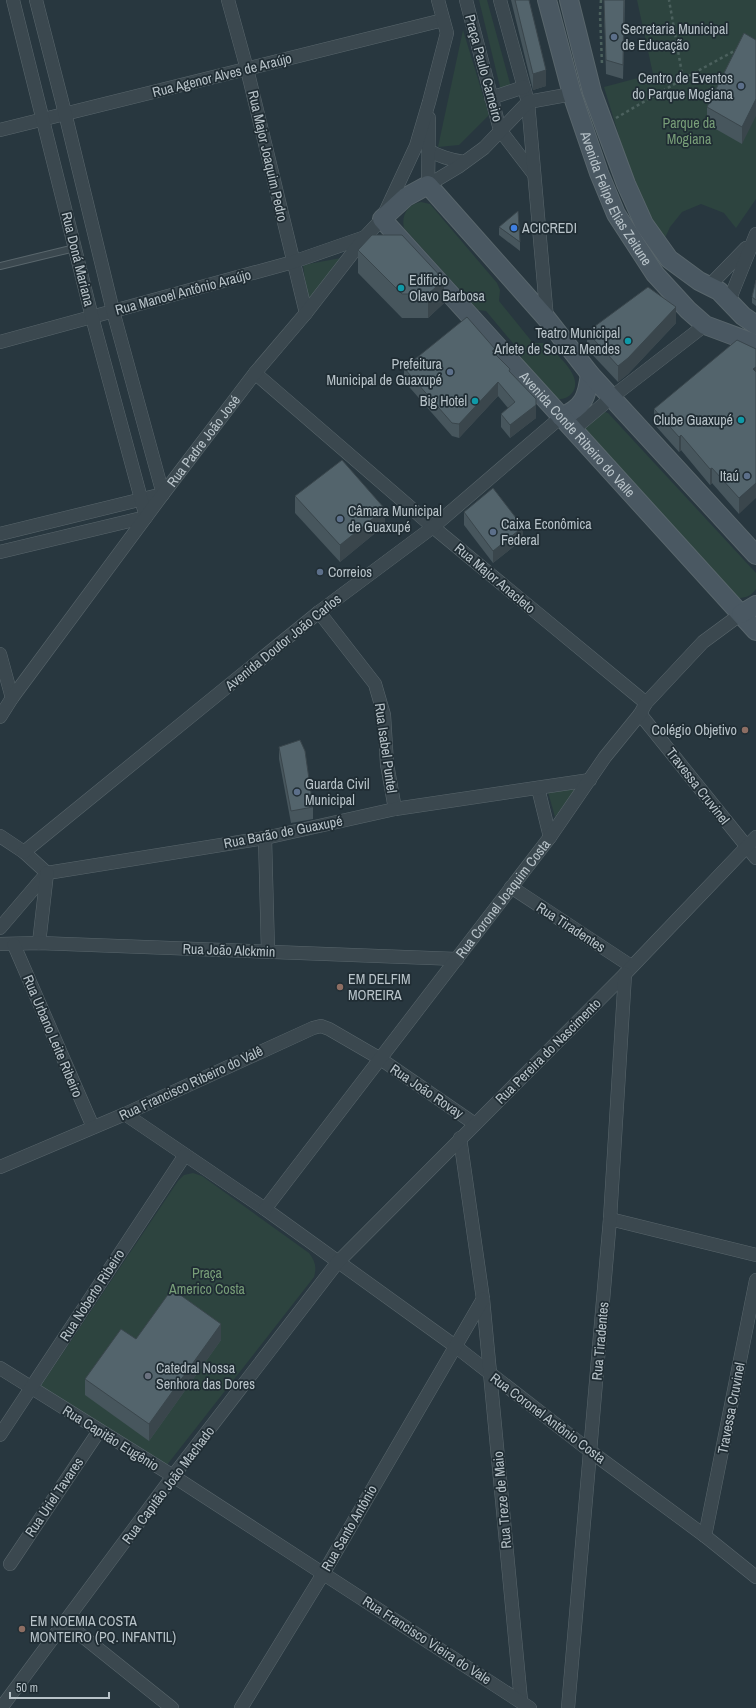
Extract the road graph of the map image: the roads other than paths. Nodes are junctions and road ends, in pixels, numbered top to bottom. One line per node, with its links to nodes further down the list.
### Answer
1 (13, 0): 18 (street, Rua Doná Mariana)
2 (36, 0): 17 (street, Rua Doná Mariana)
3 (228, 0): 10 (street, Rua Major Joaquim Pedro)
4 (438, 0): 9 (street)
5 (466, 0): 14 (street, Praça Paulo Carneiro)
6 (500, 0): 12 (street)
7 (547, 0): 13 (main road, Avenida Felipe Elias Zeitune)
8 (569, 0): 11 (main road, Avenida Felipe Elias Zeitune)
9 (443, 20): 10 (street, Rua Agenor Alves de Araújo); 15 (street)
10 (247, 69): 17 (street, Rua Agenor Alves de Araújo); 29 (street, Rua Major Joaquim Pedro)
11 (590, 84): 13 (main road); 31 (main road, Avenida Felipe Elias Zeitune)
12 (524, 87): 14 (street); 16 (street)
13 (572, 94): 16 (street); 33 (main road, Avenida Felipe Elias Zeitune)
14 (491, 98): 20 (street, Praça Paulo Carneiro)
15 (429, 102): 21 (street); 25 (street)
16 (528, 102): 20 (street); 23 (street)
17 (65, 113): 18 (street, Rua Agenor Alves de Araújo); 34 (street, Rua Doná Mariana)
18 (43, 119): 19 (street, Rua Agenor Alves de Araújo); 28 (street, Rua Doná Mariana)
19 (0, 130)
20 (500, 130): 22 (street); 23 (street, Praça Paulo Carneiro)
21 (428, 150): 22 (street); 24 (street)
22 (464, 162): 24 (street)
23 (533, 173): 37 (street)
24 (428, 185): 25 (main road, Rua Padre João José); 37 (main road)
25 (382, 219): 26 (street, Rua Padre João José); 45 (main road, Avenida Conde Ribeiro do Valle)
26 (365, 237): 29 (street, Rua Manoel Antônio Araújo); 35 (street, Rua Padre João José)
27 (754, 238): 31 (street); 32 (street)
28 (76, 248): 30 (lane); 36 (street, Rua Doná Mariana)
29 (293, 262): 34 (street, Rua Manoel Antônio Araújo); 35 (street, Rua Major Joaquim Pedro)
30 (0, 266)
31 (710, 286): 32 (main road, Avenida Felipe Elias Zeitune); 33 (main road)
32 (729, 300): 38 (main road, Avenida Felipe Elias Zeitune); 39 (main road)
33 (688, 310): 39 (main road, Avenida Felipe Elias Zeitune)
34 (113, 311): 36 (street, Rua Manoel Antônio Araújo); 47 (street, Rua Doná Mariana)
35 (306, 313): 42 (street, Rua Padre João José)
36 (92, 317): 40 (street, Rua Manoel Antônio Araújo); 48 (street, Rua Doná Mariana)
37 (547, 319): 43 (main road)
38 (756, 325)
39 (707, 326): 41 (main road, Avenida Felipe Elias Zeitune); 44 (street)
40 (0, 342)
41 (756, 344)
42 (255, 373): 47 (street, Rua Padre João José); 50 (street, Rua Major Anacleto)
43 (590, 374): 44 (main road); 45 (main road)
44 (612, 397): 46 (street); 53 (main road)
45 (561, 417): 46 (main road, Avenida Conde Ribeiro do Valle); 50 (street, Avenida Doutor João Carlos)
46 (573, 430): 54 (main road, Avenida Conde Ribeiro do Valle)
47 (163, 494): 48 (street); 49 (street, Rua Padre João José)
48 (141, 500): 49 (street, Rua Doná Mariana); 51 (street)
49 (146, 517): 52 (street); 58 (street, Rua Padre João José)
50 (433, 527): 55 (street, Avenida Doutor João Carlos); 59 (street, Rua Major Anacleto)
51 (0, 534)
52 (0, 552)
53 (756, 555)
54 (748, 610): 56 (main road, Avenida Conde Ribeiro do Valle); 59 (street, Rua Coronel Joaquim Costa)
55 (319, 612): 63 (street, Rua Isabel Puntel); 69 (street, Avenida Doutor João Carlos)
56 (756, 631)
57 (0, 654): 58 (street)
58 (12, 698): 60 (street, Rua Padre João José)
59 (643, 708): 61 (street, Rua Coronel Joaquim Costa); 68 (street, Travessa Cruvinel)
60 (0, 716)
61 (590, 780): 62 (street, Rua Barão de Guaxupé); 65 (street, Rua Coronel Joaquim Costa)
62 (538, 788): 63 (street, Rua Barão de Guaxupé); 65 (street)
63 (395, 809): 67 (street, Rua Barão de Guaxupé)
64 (0, 836): 69 (street)
65 (550, 837): 72 (street, Rua Coronel Joaquim Costa)
66 (756, 837): 68 (street, Rua Pereira do Nascimento)
67 (264, 838): 71 (street, Rua Barão de Guaxupé); 77 (street)
68 (746, 847): 70 (street, Travessa Cruvinel); 79 (street, Rua Pereira do Nascimento)
69 (24, 852): 71 (street)
70 (756, 858)
71 (47, 873): 73 (street); 74 (street)
72 (511, 887): 78 (street, Rua Coronel Joaquim Costa); 79 (street, Rua Tiradentes)
73 (0, 928)
74 (39, 943): 76 (street, Rua João Alckmin); 77 (street, Rua João Alckmin)
75 (0, 944): 76 (street, Rua João Alckmin)
76 (14, 945): 83 (street, Rua Urbano Leite Ribeiro)
77 (268, 951): 78 (street, Rua João Alckmin)
78 (457, 958): 80 (street, Rua Coronel Joaquim Costa)
79 (628, 970): 82 (street, Rua Pereira do Nascimento); 88 (street, Rua Tiradentes)
80 (379, 1058): 81 (street, Rua Francisco Ribeiro do Valê); 82 (street, Rua João Rovay); 87 (street, Rua Coronel Joaquim Costa)
81 (125, 1114): 83 (street, Rua Francisco Ribeiro do Valê); 85 (street)
82 (475, 1124): 84 (street, Rua Pereira do Nascimento)
83 (93, 1127): 86 (street, Rua Francisco Ribeiro do Valê)
84 (460, 1138): 90 (street, Rua Pereira do Nascimento); 92 (street, Rua Treze de Maio)
85 (185, 1155): 87 (street); 96 (street, Rua Noberto Ribeiro)
86 (0, 1167)
87 (264, 1209): 90 (street)
88 (610, 1219): 89 (street); 99 (street, Rua Tiradentes)
89 (756, 1255)
90 (337, 1263): 93 (street, Rua Coronel Antônio Costa); 100 (street, Rua Capitão João Machado)
91 (756, 1280): 101 (street, Travessa Cruvinel)
92 (483, 1299): 93 (street); 95 (street, Rua Treze de Maio)
93 (455, 1346): 95 (street, Rua Coronel Antônio Costa); 103 (street, Rua Santo Antônio)
94 (0, 1368): 96 (street, Rua Capitão Eugênio)
95 (491, 1375): 99 (street, Rua Coronel Antônio Costa); 106 (street, Rua Treze de Maio)
96 (31, 1388): 97 (street, Rua Capitão Eugênio); 98 (street, Rua Noberto Ribeiro)
97 (99, 1431): 100 (street, Rua Capitão Eugênio); 102 (street, Rua Uriel Tavares)
98 (0, 1435)
99 (590, 1451): 101 (street, Rua Coronel Antônio Costa); 110 (street, Rua Tiradentes)
100 (173, 1476): 103 (street, Rua Capitão Eugênio); 105 (street, Rua Capitão João Machado)
101 (705, 1536): 104 (street, Rua Coronel Antônio Costa)
102 (10, 1564)
103 (323, 1574): 106 (street, Rua Francisco Vieira do Vale); 109 (street, Rua Santo Antônio)
104 (756, 1577)
105 (66, 1622): 107 (street, Rua Capitão João Machado); 108 (street)
106 (525, 1704)
107 (1, 1708)
108 (172, 1708)
109 (242, 1708)
110 (568, 1708)

